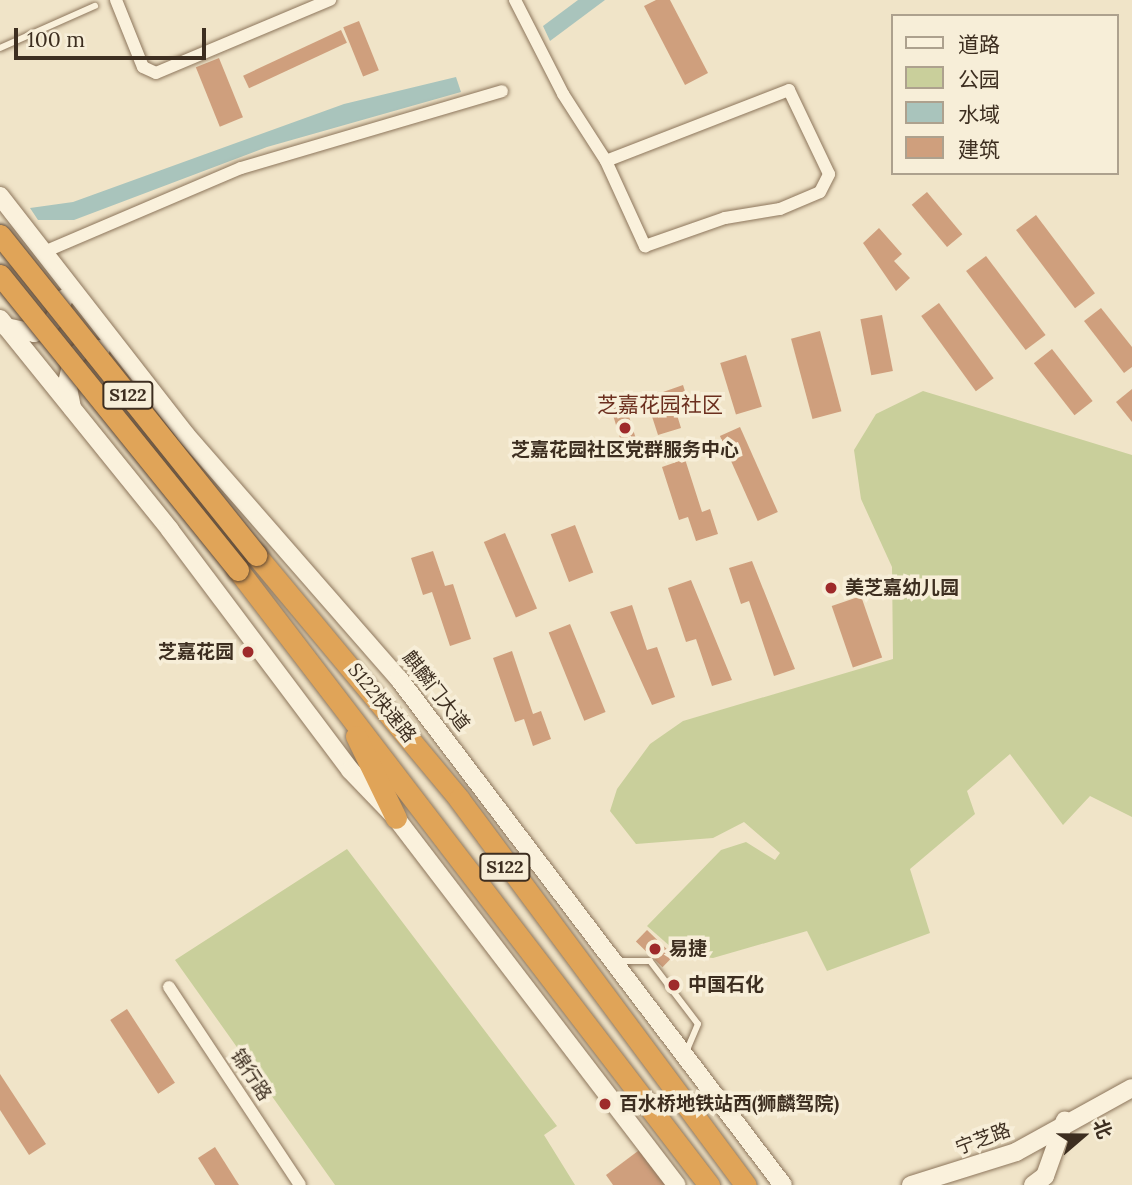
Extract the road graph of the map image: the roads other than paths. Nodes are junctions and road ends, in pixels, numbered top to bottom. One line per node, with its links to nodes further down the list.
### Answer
1 (116, 0): 2 (street)
2 (330, 0)
3 (515, 0): 7 (street)
4 (95, 6): 5 (lane)
5 (0, 48)
6 (502, 91): 10 (street)
7 (606, 161): 7 (street)
8 (0, 197): 10 (street, 麒麟门大道)
9 (0, 235): 26 (highway, S122快速路 / S122, bridge)
10 (39, 246): 12 (street, 麒麟门大道)
11 (0, 275): 16 (highway, S122快速路 / S122, bridge)
12 (65, 280): 13 (street); 14 (street, 麒麟门大道)
13 (3, 323): 15 (street)
14 (131, 365): 15 (street); 18 (street, 麒麟门大道)
15 (73, 411): 17 (street)
16 (338, 700): 17 (highway); 25 (highway, S122快速路 / S122)
17 (396, 818): 24 (street)
18 (615, 961): 20 (street, 麒麟门大道); 20 (lane)
19 (169, 987): 23 (street, 锦行路)
20 (685, 1054): 27 (street, 麒麟门大道)
21 (1132, 1088): 22 (street, 宁芝路)
22 (1065, 1120): 28 (street, 宁芝路); 29 (street)
23 (300, 1185)
24 (677, 1185)
25 (709, 1185)
26 (746, 1185)
27 (783, 1185)
28 (911, 1185)
29 (1032, 1185)

